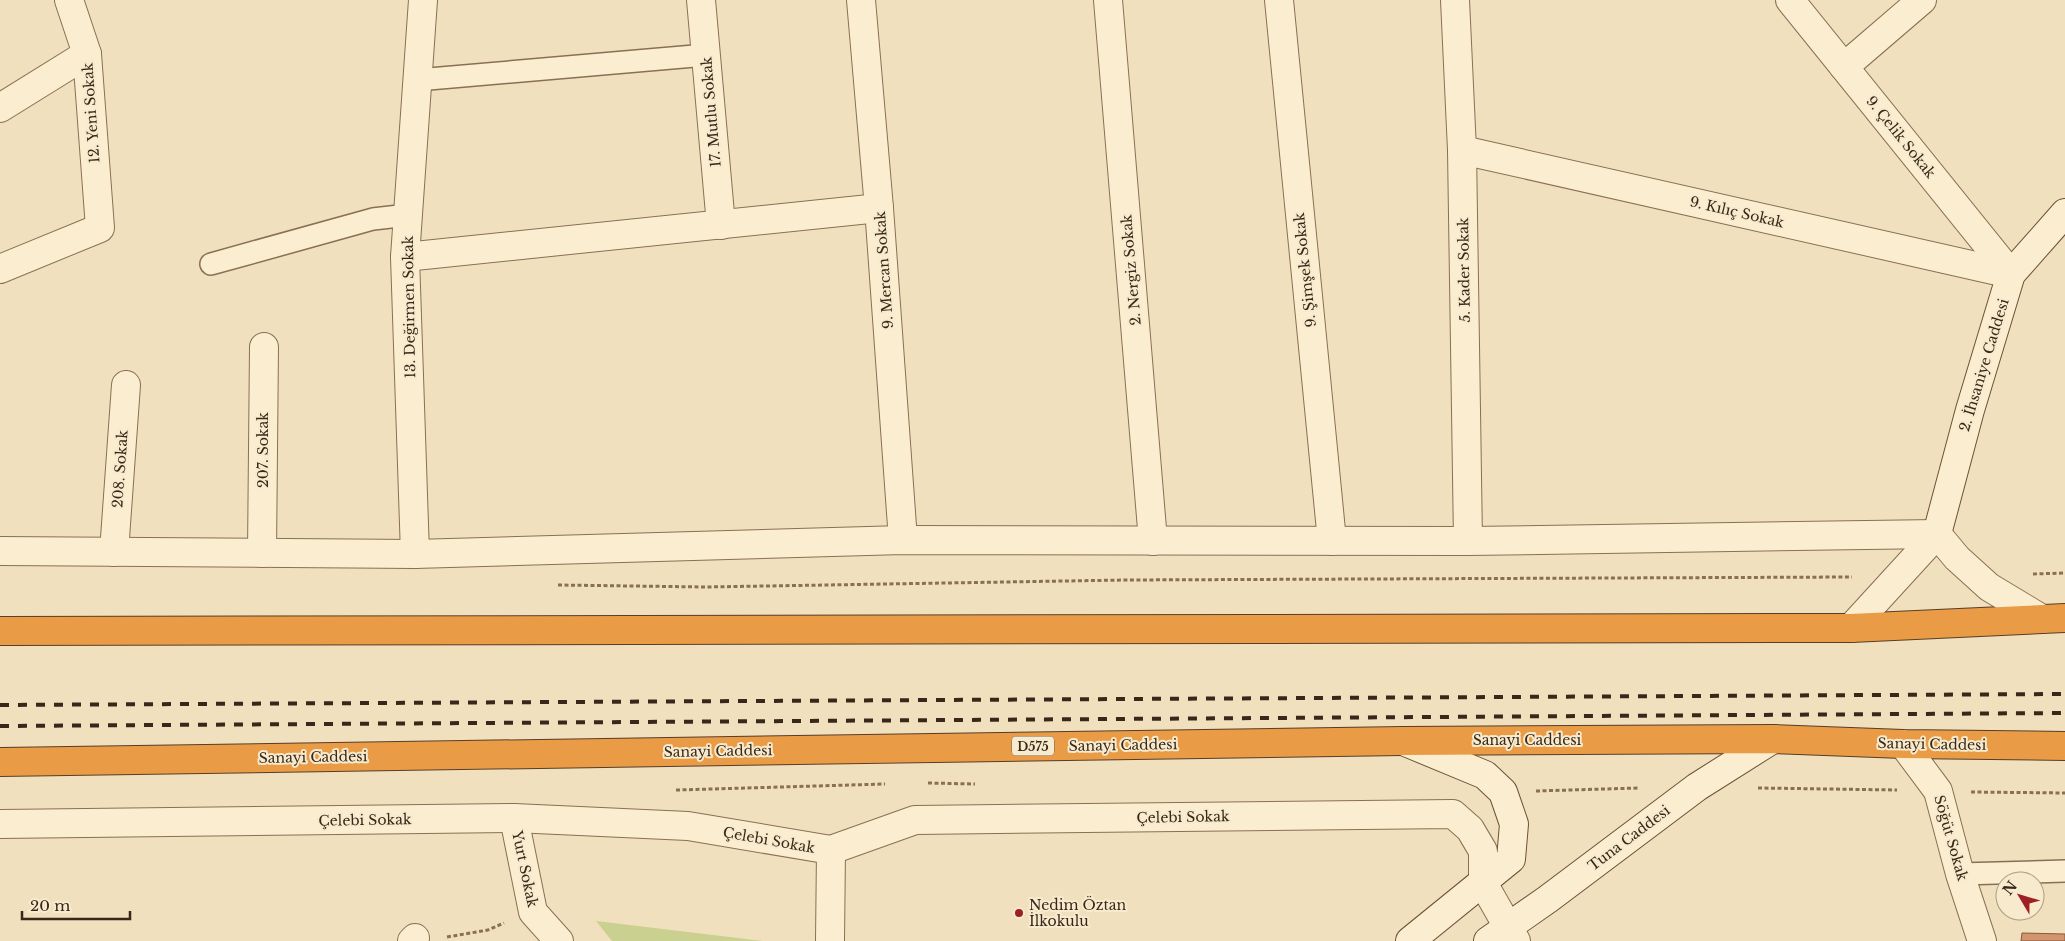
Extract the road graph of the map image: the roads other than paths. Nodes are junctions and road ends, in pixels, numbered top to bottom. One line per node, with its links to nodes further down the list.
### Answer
1 (69, 0): 10 (street, 12. Yeni Sokak)
2 (423, 0): 13 (street, 13. Değirmen Sokak)
3 (700, 0): 11 (street, 17. Mutlu Sokak)
4 (861, 0): 16 (street, 9. Mercan Sokak)
5 (1108, 0): 28 (street, 2. Nergiz Sokak)
6 (1279, 0): 29 (street, 9. Şimşek Sokak)
7 (1456, 0): 15 (street, 5. Kader Sokak)
8 (1790, 0): 12 (street, 9. Çelik Sokak)
9 (1922, 0): 12 (street)
10 (87, 54): 14 (street); 22 (street, 12. Yeni Sokak)
11 (706, 55): 13 (lane); 19 (street, 17. Mutlu Sokak)
12 (1844, 67): 23 (street, 9. Çelik Sokak)
13 (417, 80): 18 (street, 13. Değirmen Sokak)
14 (0, 108)
15 (1462, 150): 23 (street, 9. Kılıç Sokak); 30 (street, 5. Kader Sokak)
16 (879, 208): 19 (street); 27 (street, 9. Mercan Sokak)
17 (2065, 213): 23 (street, 2. İhsaniye Caddesi)
18 (408, 216): 20 (street, 13. Değirmen Sokak); 21 (lane)
19 (721, 224): 20 (street)
20 (405, 257): 34 (street, 13. Değirmen Sokak)
21 (210, 264)
22 (0, 268)
23 (2011, 274): 26 (street, 2. İhsaniye Caddesi)
24 (264, 347): 33 (street, 207. Sokak)
25 (126, 386): 32 (street, 208. Sokak)
26 (1937, 534): 30 (street); 35 (street); 36 (street)
27 (903, 540): 28 (street); 34 (street)
28 (1153, 541): 29 (street)
29 (1332, 541): 30 (street)
30 (1468, 541)
31 (0, 551): 32 (street)
32 (114, 552): 33 (street)
33 (262, 553): 34 (street)
34 (416, 554)
35 (2054, 619): 36 (highway)
36 (1851, 628): 37 (highway)
37 (0, 631)
38 (1773, 739): 39 (highway, Sanayi Caddesi / D575); 40 (highway, Sanayi Caddesi / D575); 49 (street, Tuna Caddesi)
39 (1403, 741): 42 (highway, Sanayi Caddesi / D575); 48 (street)
40 (1903, 744): 41 (highway, Sanayi Caddesi / D575); 47 (street, Söğüt Sokak)
41 (2065, 746)
42 (0, 762)
43 (514, 818): 44 (street, Çelebi Sokak); 45 (street, Çelebi Sokak); 50 (street, Yurt Sokak)
44 (0, 824)
45 (831, 850): 48 (street, Çelebi Sokak); 51 (street)
46 (2065, 871): 47 (lane)
47 (1960, 874): 53 (street, Söğüt Sokak)
48 (1483, 883): 49 (street); 52 (street)
49 (1504, 936)
50 (559, 941)
51 (830, 941)
52 (1410, 941)
53 (1982, 941)

